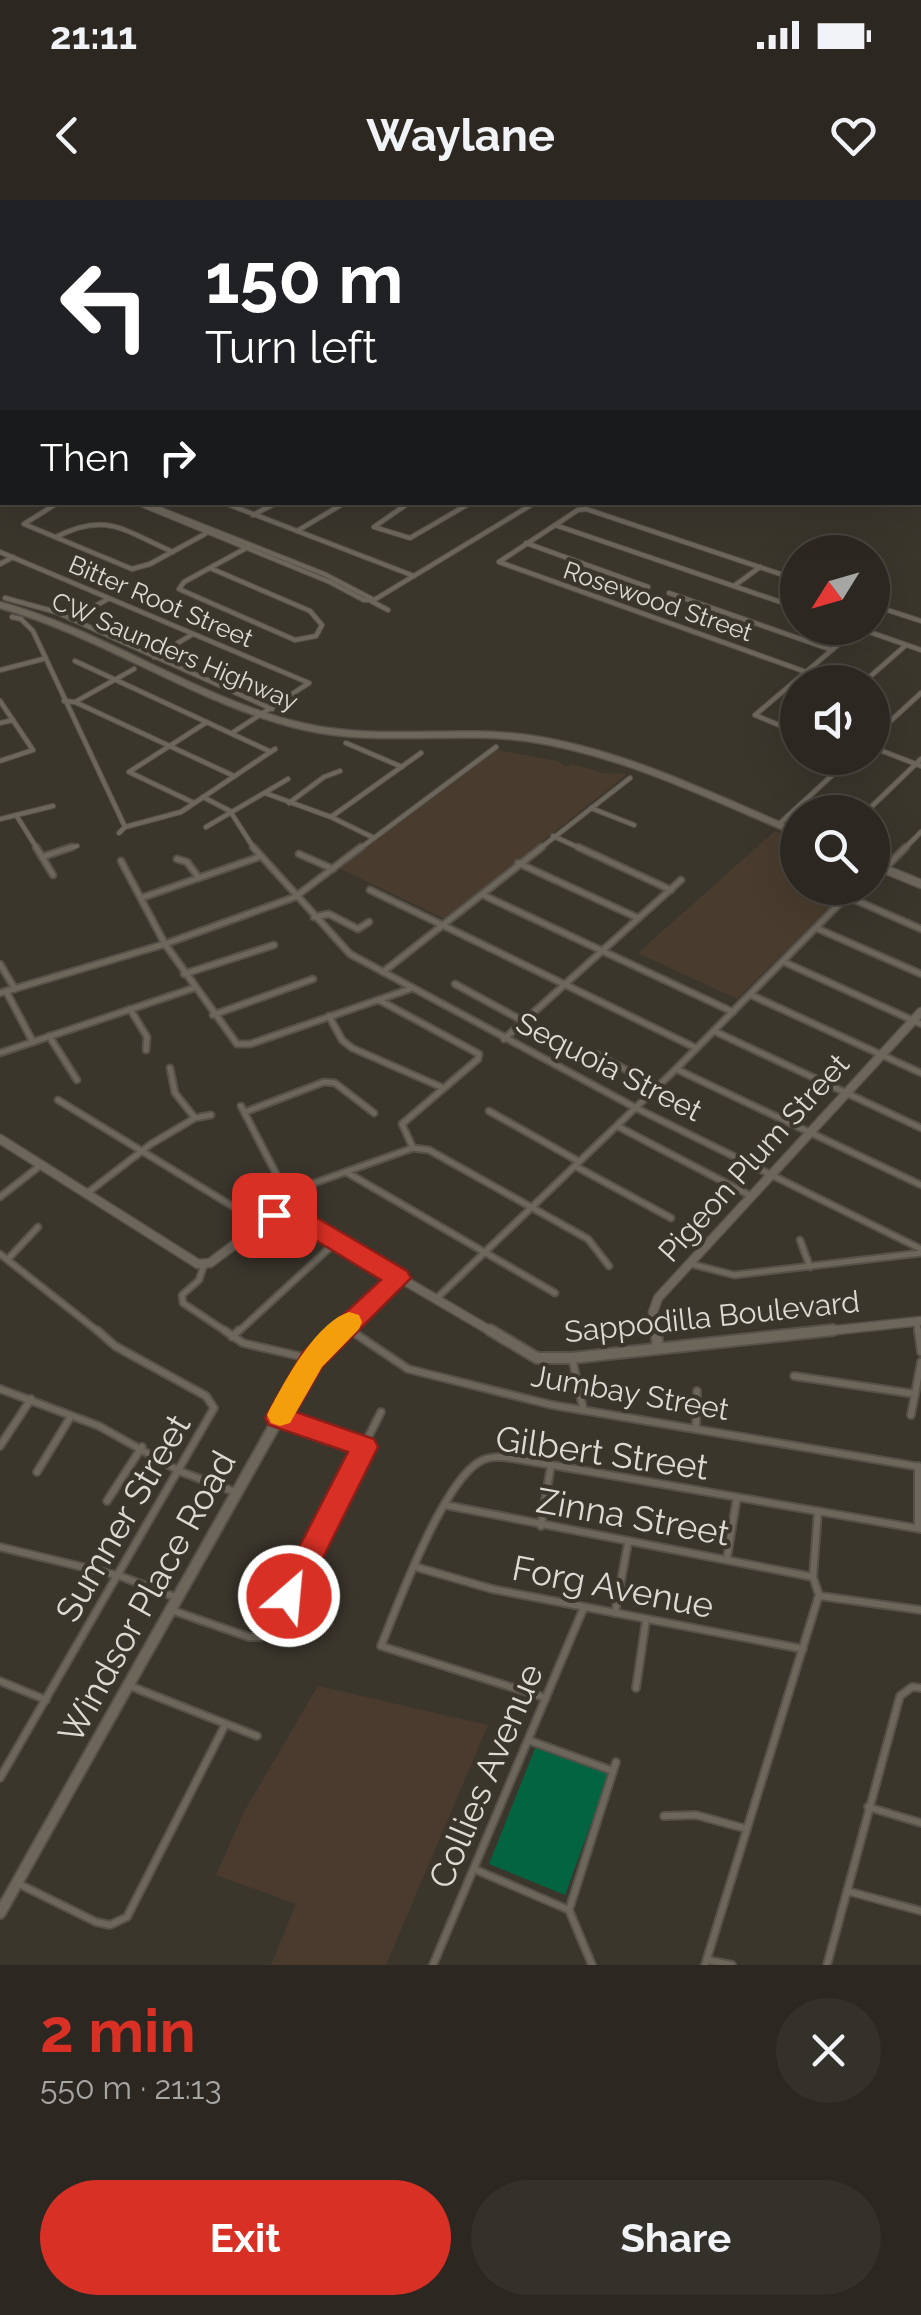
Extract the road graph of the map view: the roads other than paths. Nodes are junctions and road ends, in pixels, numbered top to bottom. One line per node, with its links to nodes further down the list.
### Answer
1 (54, 505): 16 (street)
2 (142, 505): 11 (street)
3 (146, 505): 11 (street)
4 (156, 505): 11 (street)
5 (230, 505): 12 (street)
6 (272, 505): 12 (street)
7 (341, 505): 14 (street)
8 (405, 505): 9 (street)
9 (467, 505)
10 (531, 505): 26 (street)
11 (150, 508): 15 (street)
12 (254, 514): 14 (street)
13 (555, 525): 17 (street); 23 (street); 28 (street)
14 (296, 531): 26 (street)
15 (210, 532): 18 (street); 20 (street)
16 (54, 538): 20 (street); 20 (street)
17 (526, 544): 27 (street); 49 (street, Rosewood Street)
18 (248, 547): 24 (street); 31 (street)
19 (0, 552): 21 (street, Bitter Root Street)
20 (174, 552)
21 (13, 557): 22 (street); 30 (street, Bitter Root Street)
22 (0, 564)
23 (760, 567): 25 (street); 28 (street)
24 (210, 568): 24 (street)
25 (780, 574)
26 (414, 576): 31 (street)
27 (648, 586)
28 (734, 586): 33 (street)
29 (669, 594): 43 (street)
30 (109, 598): 38 (street); 39 (street, Bitter Root Street)
31 (372, 600): 34 (street)
32 (2, 602): 38 (street, CW Saunders Highway)
33 (780, 602)
34 (388, 610)
35 (890, 611): 37 (street)
36 (12, 617): 46 (street)
37 (921, 621)
38 (72, 622): 45 (street); 54 (street, CW Saunders Highway)
39 (193, 634): 45 (street); 65 (street, Bitter Root Street)
40 (890, 640): 42 (street)
41 (837, 645): 43 (street)
42 (906, 645): 44 (street); 51 (street)
43 (832, 650): 50 (street)
44 (921, 650)
45 (154, 657): 48 (street)
46 (43, 659): 53 (street); 63 (street)
47 (74, 660): 57 (street)
48 (170, 664): 54 (street); 55 (street)
49 (786, 665)
50 (814, 665)
51 (883, 665)
52 (134, 669): 57 (street)
53 (0, 670)
54 (162, 670): 56 (street, CW Saunders Highway)
55 (187, 672): 56 (street); 58 (street)
56 (179, 677): 59 (street, CW Saunders Highway)
57 (116, 679): 64 (street); 69 (street)
58 (212, 683): 59 (street); 65 (street)
59 (204, 688): 66 (street, CW Saunders Highway)
60 (921, 693): 68 (street)
61 (780, 694): 71 (street)
62 (0, 701): 67 (street)
63 (64, 702): 64 (street); 99 (street)
64 (75, 702): 74 (street)
65 (272, 709): 66 (street)
66 (264, 714): 72 (street); 98 (street, CW Saunders Highway)
67 (12, 720): 70 (street); 78 (street)
68 (890, 721)
69 (207, 722): 72 (street); 74 (street)
70 (0, 723)
71 (780, 726)
72 (232, 734): 83 (street)
73 (346, 743): 80 (street)
74 (168, 745): 83 (street); 90 (street)
75 (496, 747): 104 (street)
76 (422, 753): 80 (street)
77 (890, 753): 79 (street)
78 (0, 761)
79 (919, 763): 87 (street)
80 (402, 767): 95 (street)
81 (340, 771): 89 (street)
82 (832, 775): 98 (street)
83 (234, 776): 88 (street)
84 (288, 778): 86 (street)
85 (630, 778): 92 (street)
86 (265, 793): 89 (street); 94 (street)
87 (884, 795)
88 (204, 797): 90 (street); 94 (street)
89 (289, 802): 95 (street)
90 (194, 803): 99 (street)
91 (53, 806): 93 (street)
92 (590, 808): 97 (street); 103 (street)
93 (16, 814): 96 (street); 109 (street)
94 (232, 814): 100 (street); 108 (street, Sequoia Street)
95 (331, 817): 104 (street)
96 (0, 819)
97 (634, 825)
98 (778, 825)
99 (125, 827): 102 (street)
100 (206, 827)
101 (921, 832): 105 (street)
102 (119, 834)
103 (553, 836): 113 (street); 121 (street)
104 (374, 838): 114 (street)
105 (918, 840): 110 (street)
106 (77, 846): 109 (street)
107 (299, 854): 114 (street)
108 (259, 857): 117 (street); 123 (street, Sequoia Street)
109 (42, 858): 116 (street)
110 (890, 858)
111 (177, 859): 117 (street)
112 (121, 860): 124 (street)
113 (518, 864): 122 (street); 128 (street)
114 (333, 869): 123 (street)
115 (890, 872): 119 (street)
116 (53, 875)
117 (198, 878): 124 (street)
118 (681, 880): 121 (street)
119 (921, 884)
120 (370, 890): 130 (street)
121 (670, 890): 128 (street)
122 (483, 894): 130 (street); 135 (street)
123 (295, 897): 127 (street, Sequoia Street); 133 (street)
124 (142, 898): 133 (street)
125 (838, 905): 131 (street)
126 (866, 905): 132 (street)
127 (313, 917): 129 (street); 138 (street, Sequoia Street)
128 (638, 918): 135 (street)
129 (369, 922)
130 (443, 926): 138 (street); 143 (street)
131 (816, 928): 136 (street); 140 (street)
132 (921, 929)
133 (165, 944): 139 (street); 145 (street)
134 (274, 946): 139 (street)
135 (602, 950): 143 (street); 151 (street)
136 (784, 962): 148 (street); 156 (street)
137 (0, 964): 145 (street)
138 (384, 972): 146 (street, Sequoia Street)
139 (184, 974): 144 (street)
140 (921, 974)
141 (313, 980): 153 (street)
142 (455, 984): 155 (street)
143 (563, 985): 155 (street); 161 (street)
144 (194, 988): 150 (street); 153 (street)
145 (15, 989): 147 (street)
146 (410, 989): 149 (street); 159 (street, Sequoia Street)
147 (3, 992): 160 (street)
148 (750, 995): 151 (street); 165 (street)
149 (379, 1000): 154 (street); 171 (street)
150 (130, 1009): 158 (street); 162 (street)
151 (733, 1012): 157 (street)
152 (921, 1012): 156 (street, Pigeon Plum Street)
153 (213, 1015): 154 (street)
154 (329, 1016): 171 (street)
155 (523, 1021): 159 (street)
156 (917, 1023): 165 (street, Pigeon Plum Street)
157 (714, 1031): 161 (street); 172 (street)
158 (49, 1036): 160 (street); 169 (street)
159 (504, 1039): 174 (street, Sequoia Street)
160 (33, 1042): 163 (street)
161 (696, 1048): 167 (street)
162 (146, 1050)
163 (0, 1053)
164 (596, 1054): 170 (street)
165 (880, 1054): 168 (street); 172 (street, Pigeon Plum Street)
166 (170, 1068): 178 (street)
167 (676, 1069): 170 (street); 181 (street)
168 (921, 1072)
169 (76, 1080)
170 (657, 1086): 174 (street)
171 (442, 1088): 183 (street)
172 (845, 1092): 180 (street); 181 (street, Pigeon Plum Street)
173 (58, 1100): 184 (street)
174 (636, 1108): 179 (street); 188 (street, Sequoia Street)
175 (489, 1111): 185 (street)
176 (374, 1113): 191 (street)
177 (211, 1115): 178 (street)
178 (195, 1118): 184 (street)
179 (618, 1126): 185 (street); 192 (street)
180 (921, 1128)
181 (810, 1130): 188 (street, Pigeon Plum Street); 189 (street)
182 (0, 1139): 186 (street)
183 (414, 1148): 187 (street); 194 (street)
184 (144, 1149): 190 (street); 197 (street)
185 (577, 1164): 194 (street); 196 (street)
186 (41, 1165): 190 (street); 193 (street)
187 (346, 1172): 191 (street); 202 (street)
188 (771, 1173): 192 (street, Pigeon Plum Street); 201 (street, Sequoia Street)
189 (921, 1185)
190 (86, 1194): 206 (street)
191 (286, 1194): 195 (street)
192 (751, 1196): 205 (street, Pigeon Plum Street)
193 (0, 1197)
194 (532, 1208): 202 (street); 207 (street)
195 (280, 1214): 197 (street); 200 (street, Sappodilla Boulevard)
196 (672, 1218)
197 (260, 1223): 206 (street)
198 (38, 1227): 204 (street)
199 (800, 1240): 208 (street)
200 (336, 1242): 209 (street, Sappodilla Boulevard); 214 (street)
201 (921, 1251): 208 (street)
202 (484, 1252): 210 (street); 211 (street)
203 (0, 1254): 204 (street, Sumner Street)
204 (8, 1260): 236 (street, Sumner Street)
205 (688, 1262): 208 (street); 215 (street, Pigeon Plum Street)
206 (204, 1265): 214 (street)
207 (608, 1266)
208 (810, 1267)
209 (398, 1278): 211 (street, Sappodilla Boulevard); 213 (street, Windsor Place Road)
210 (556, 1293)
211 (435, 1300): 217 (street, Sappodilla Boulevard)
212 (919, 1322): 215 (street, Sappodilla Boulevard); 216 (street)
213 (344, 1327): 218 (street, Windsor Place Road); 225 (street, Jumbay Street)
214 (232, 1337): 218 (street)
215 (658, 1348): 217 (street, Sappodilla Boulevard)
216 (921, 1352)
217 (572, 1358): 225 (street)
218 (312, 1360): 229 (street, Windsor Place Road)
219 (921, 1362): 223 (street)
220 (794, 1376): 223 (street)
221 (0, 1389): 224 (street)
222 (697, 1392): 230 (street)
223 (915, 1394): 227 (street)
224 (31, 1399): 228 (street); 231 (street)
225 (583, 1408): 230 (street, Jumbay Street)
226 (381, 1412): 233 (street)
227 (911, 1415)
228 (71, 1416): 232 (street); 237 (street)
229 (279, 1418): 233 (street); 238 (street, Windsor Place Road)
230 (696, 1426): 235 (street, Jumbay Street)
231 (0, 1446)
232 (142, 1447): 236 (street); 240 (street)
233 (365, 1447): 254 (street)
234 (552, 1465): 239 (street, Gilbert Street); 241 (street, Gilbert Street); 243 (street)
235 (919, 1466): 244 (street)
236 (180, 1471): 238 (street); 249 (street, Sumner Street)
237 (36, 1472)
238 (237, 1493): 252 (street, Windsor Place Road)
239 (737, 1497): 242 (street, Gilbert Street); 247 (street)
240 (108, 1502)
241 (445, 1505): 243 (street, Zinna Street); 248 (street, Gilbert Street)
242 (818, 1511): 244 (street, Gilbert Street); 250 (street)
243 (541, 1526): 245 (street, Zinna Street)
244 (919, 1529)
245 (628, 1543): 247 (street, Zinna Street); 256 (street)
246 (0, 1547): 249 (street)
247 (727, 1560): 250 (street, Zinna Street)
248 (416, 1567): 253 (street, Forg Avenue); 263 (street, Gilbert Street)
249 (120, 1576): 252 (street); 264 (street, Sumner Street)
250 (813, 1576): 251 (street)
251 (819, 1596): 255 (street); 258 (street)
252 (178, 1598): 254 (street, Windsor Place Road)
253 (584, 1607): 256 (street, Forg Avenue); 263 (street, Collies Avenue)
254 (171, 1610): 260 (street, Windsor Place Road)
255 (921, 1610)
256 (615, 1613): 257 (street, Forg Avenue)
257 (646, 1620): 258 (street, Forg Avenue); 261 (street)
258 (803, 1649): 272 (street)
259 (0, 1682): 264 (street)
260 (128, 1686): 265 (street); 274 (street, Windsor Place Road)
261 (636, 1688)
262 (921, 1688): 269 (street)
263 (546, 1698): 267 (street, Collies Avenue)
264 (46, 1700): 268 (street, Sumner Street)
265 (225, 1725): 266 (street); 274 (street)
266 (257, 1736)
267 (528, 1740): 273 (street, Collies Avenue); 276 (street)
268 (0, 1778)
269 (868, 1807): 271 (street); 275 (street)
270 (664, 1816): 272 (street)
271 (921, 1822)
272 (747, 1830): 279 (street)
273 (474, 1869): 276 (street); 280 (street, Collies Avenue)
274 (17, 1883): 278 (street, Windsor Place Road)
275 (848, 1890): 277 (street); 283 (street)
276 (569, 1910): 281 (street)
277 (921, 1911)
278 (0, 1913)
279 (706, 1962): 282 (street)
280 (433, 1965)
281 (592, 1965)
282 (732, 1965)
283 (827, 1965)

